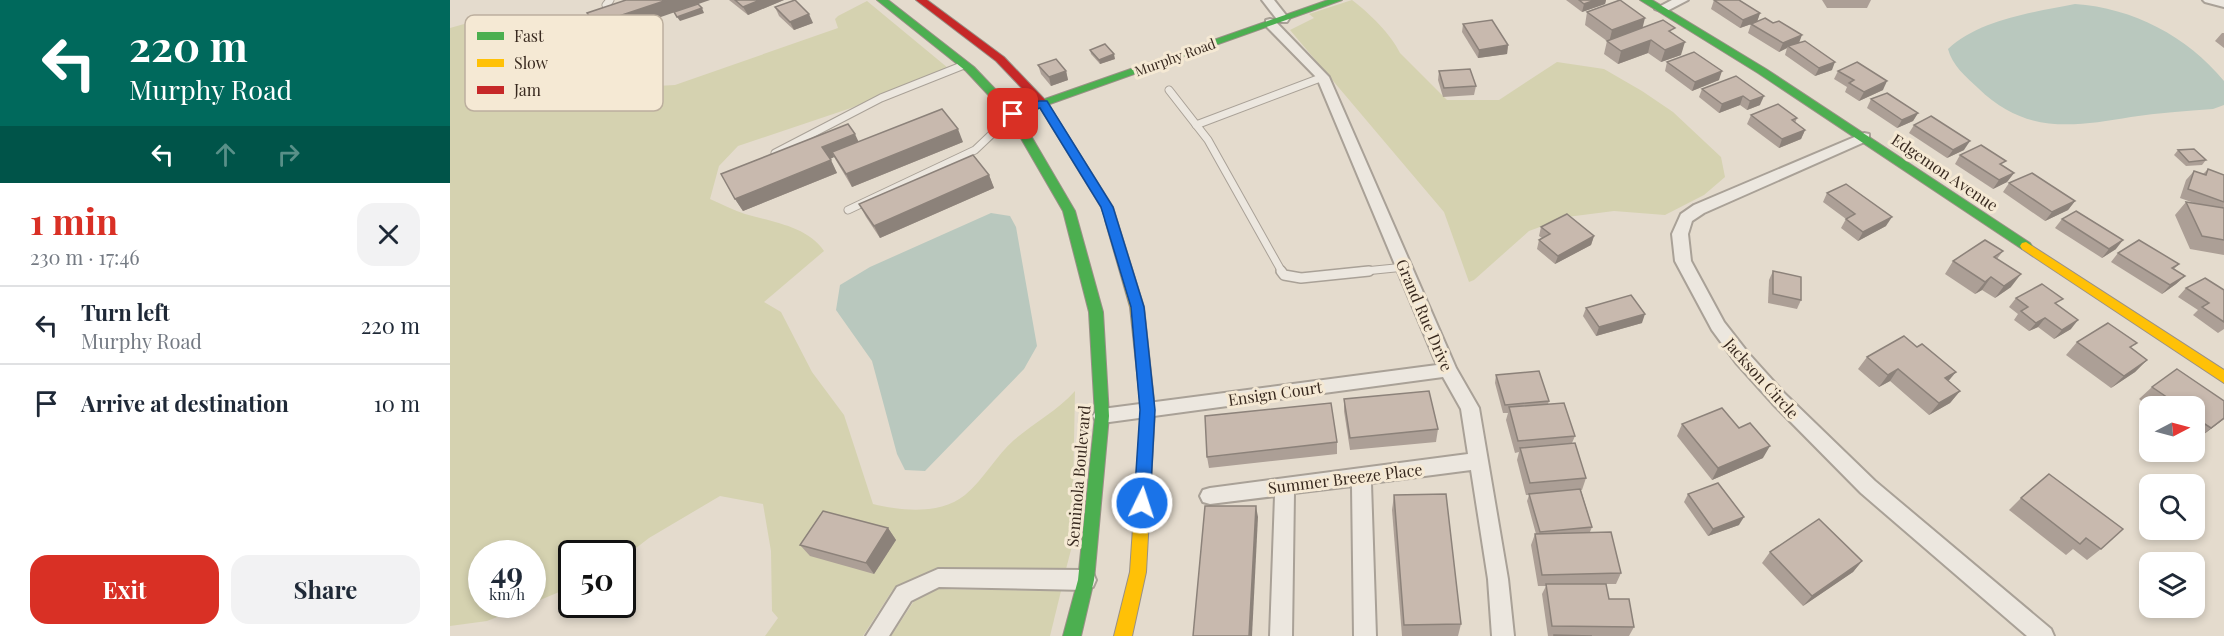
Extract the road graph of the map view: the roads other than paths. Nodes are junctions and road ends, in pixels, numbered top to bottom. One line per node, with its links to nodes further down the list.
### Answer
1 (610, 0): 11 (lane)
2 (882, 0): 13 (main road, Seminola Boulevard)
3 (921, 0): 16 (main road)
4 (1268, 0): 12 (street, Grand Rue Drive)
5 (1337, 0): 12 (main road, Murphy Road)
6 (1645, 0): 10 (main road, Edgemon Avenue)
7 (1682, 0): 10 (street)
8 (2209, 0): 9 (street)
9 (2224, 3)
10 (1660, 9): 19 (main road, Edgemon Avenue)
11 (616, 13)
12 (1277, 21): 14 (street, Grand Rue Drive); 16 (main road, Murphy Road)
13 (964, 65): 17 (main road, Seminola Boulevard); 20 (lane)
14 (1323, 77): 18 (lane); 22 (street, Grand Rue Drive)
15 (1169, 90): 18 (lane)
16 (1043, 104): 17 (main road, Murphy Road); 25 (main road)
17 (1013, 114): 21 (lane); 26 (main road, Seminola Boulevard)
18 (1196, 125): 22 (lane)
19 (1864, 137): 24 (main road, Edgemon Avenue); 38 (street, Jackson Circle)
20 (767, 157)
21 (848, 210)
22 (1406, 267): 23 (street, Grand Rue Drive)
23 (1448, 370): 25 (street, Ensign Court); 27 (street, Grand Rue Drive)
24 (2224, 376)
25 (1148, 410): 26 (street, Ensign Court); 34 (main road)
26 (1102, 416): 31 (main road, Seminola Boulevard)
27 (1479, 461): 28 (street, Summer Breeze Place); 37 (street, Grand Rue Drive)
28 (1361, 476): 29 (street, Summer Breeze Place); 36 (street)
29 (1285, 486): 30 (street, Summer Breeze Place); 35 (street)
30 (1210, 496)
31 (1086, 580): 32 (street); 33 (main road, Seminola Boulevard)
32 (877, 636)
33 (1072, 636)
34 (1123, 636)
35 (1281, 636)
36 (1365, 636)
37 (1503, 636)
38 (2043, 636)

